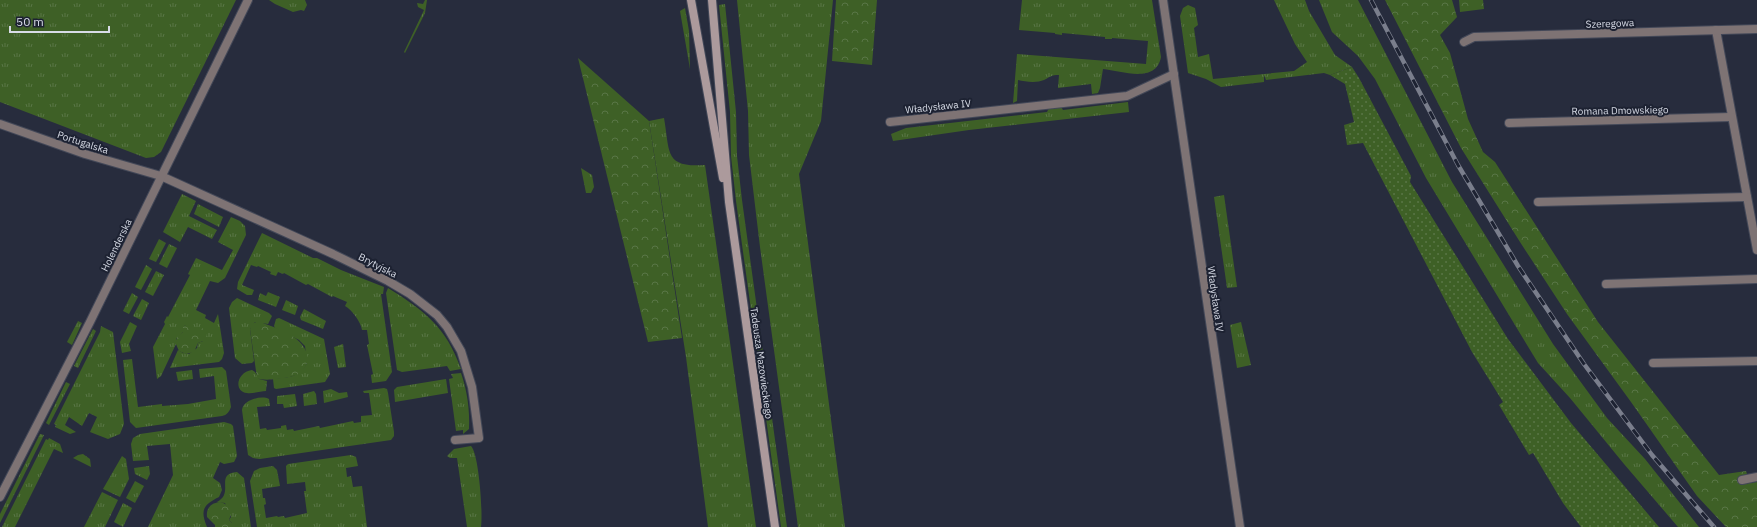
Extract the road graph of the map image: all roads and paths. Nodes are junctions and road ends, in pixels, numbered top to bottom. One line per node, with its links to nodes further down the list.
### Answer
1 (248, 0): 13 (street, Holenderska)
2 (691, 0): 15 (main road, Tadeusza Mazowieckiego)
3 (712, 0): 15 (main road, Tadeusza Mazowieckiego)
4 (1163, 0): 8 (street, Władysława IV)
5 (1757, 29): 6 (street, Szeregowa)
6 (1716, 30): 7 (street, Szeregowa); 9 (street)
7 (1464, 42)
8 (1174, 74): 10 (street, Władysława IV); 27 (street, Władysława IV)
9 (1731, 118): 11 (street, Romana Dmowskiego); 14 (street)
10 (890, 122)
11 (1509, 123)
12 (0, 124): 13 (street, Portugalska)
13 (161, 176): 22 (street, Brytyjska); 25 (street, Holenderska)
14 (1746, 197): 16 (street); 17 (street)
15 (729, 202): 26 (main road, Tadeusza Mazowieckiego)
16 (1538, 202)
17 (1757, 250)
18 (1757, 279): 19 (street)
19 (1606, 284)
20 (1757, 361): 21 (street)
21 (1652, 363)
22 (454, 440)
23 (1757, 477): 24 (street)
24 (1742, 480)
25 (0, 497)
26 (776, 527)
27 (1240, 527)

